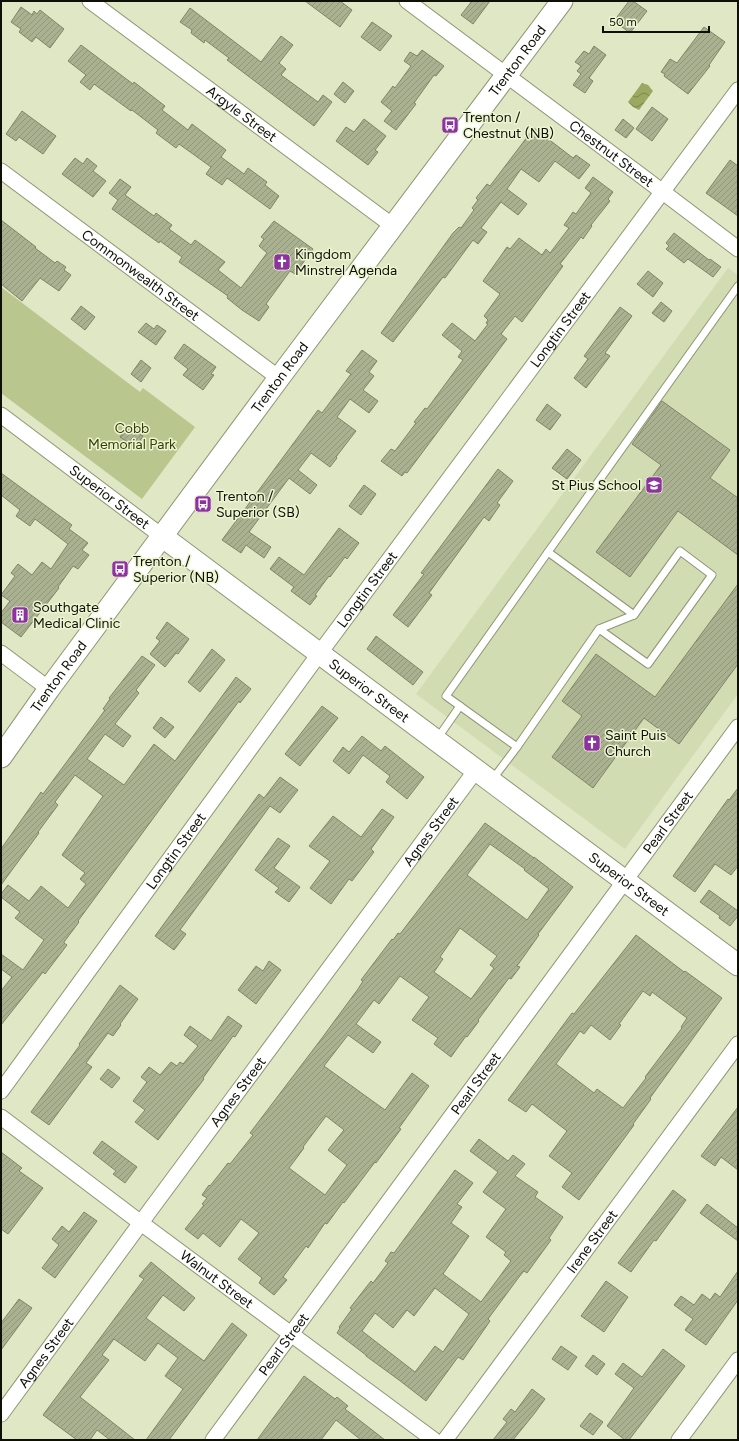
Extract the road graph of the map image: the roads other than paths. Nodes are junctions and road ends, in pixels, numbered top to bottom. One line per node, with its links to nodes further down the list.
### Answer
1 (90, 1): 8 (street, Argyle Street)
2 (407, 1): 4 (street, Chestnut Street)
3 (562, 1): 4 (street, Trenton Road)
4 (506, 75): 7 (street, Chestnut Street); 8 (street, Trenton Road)
5 (738, 90): 7 (street, Longtin Street)
6 (1, 171): 11 (street, Commonwealth Street)
7 (662, 192): 9 (street, Chestnut Street); 18 (street, Longtin Street)
8 (393, 226): 11 (street, Trenton Road)
9 (738, 249)
10 (738, 286): 14 (lane)
11 (280, 378): 13 (street, Trenton Road)
12 (1, 415): 13 (street, Superior Street)
13 (163, 536): 18 (street, Superior Street); 19 (street, Trenton Road)
14 (548, 552): 15 (lane); 20 (lane)
15 (634, 615): 16 (lane); 16 (lane)
16 (599, 629): 23 (lane)
17 (1, 653): 19 (street)
18 (319, 654): 22 (street, Superior Street); 29 (street, Longtin Street)
19 (49, 689): 24 (street, Trenton Road)
20 (460, 706): 22 (lane); 23 (lane)
21 (738, 727): 26 (street, Pearl Street)
22 (436, 740): 25 (street, Superior Street)
23 (517, 747): 25 (lane)
24 (1, 757)
25 (484, 776): 26 (street, Superior Street); 31 (street, Agnes Street)
26 (625, 881): 27 (street, Superior Street); 32 (street, Pearl Street)
27 (738, 965)
28 (738, 1044): 37 (street, Irene Street)
29 (1, 1091)
30 (1, 1117): 31 (street, Walnut Street)
31 (141, 1223): 32 (street, Walnut Street); 34 (street, Agnes Street)
32 (291, 1334): 35 (street, Pearl Street); 36 (street, Walnut Street)
33 (738, 1360): 38 (street)
34 (1, 1414)
35 (213, 1440)
36 (434, 1440)
37 (445, 1440)
38 (679, 1440)

